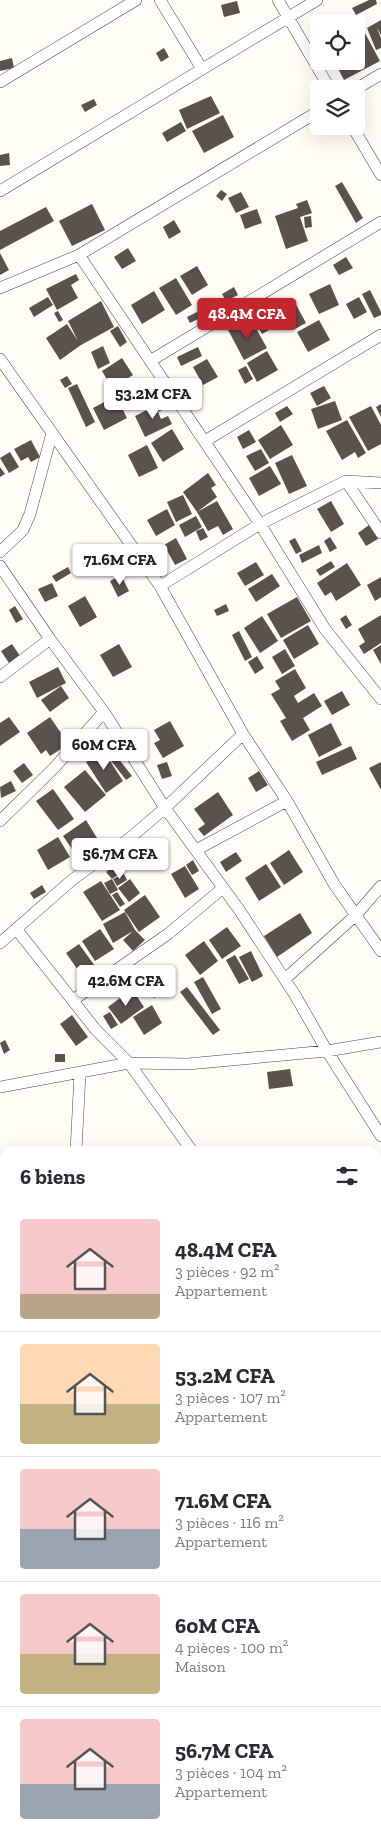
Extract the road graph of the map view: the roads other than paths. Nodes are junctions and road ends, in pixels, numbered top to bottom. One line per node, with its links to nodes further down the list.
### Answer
1 (136, 0): 9 (street)
2 (160, 0): 6 (street)
3 (278, 0): 5 (street)
4 (317, 0): 5 (street)
5 (288, 17): 6 (street); 8 (street)
6 (202, 69): 14 (street)
7 (381, 74): 10 (street)
8 (325, 80)
9 (0, 82)
10 (365, 84)
11 (310, 116): 16 (street)
12 (357, 135): 13 (street)
13 (381, 175)
14 (0, 191)
15 (381, 222): 20 (street)
16 (79, 255): 17 (street); 20 (street)
17 (0, 288)
18 (381, 336): 22 (street)
19 (0, 359): 21 (street)
20 (150, 361): 22 (street)
21 (52, 433): 27 (street); 29 (street)
22 (205, 442): 25 (street)
23 (346, 481): 24 (street); 25 (street); 26 (street)
24 (381, 483)
25 (260, 524): 29 (street); 32 (street)
26 (381, 532)
27 (0, 552)
28 (0, 566): 30 (street)
29 (160, 586): 34 (street)
30 (50, 639): 31 (street); 33 (street)
31 (0, 677)
32 (381, 699)
33 (104, 712): 36 (street); 37 (street)
34 (244, 734): 35 (street); 36 (street)
35 (287, 802): 38 (street); 41 (street)
36 (165, 808): 38 (street); 42 (street)
37 (0, 821)
38 (196, 850): 40 (street)
39 (381, 886): 41 (street)
40 (222, 888): 45 (street); 46 (street)
41 (355, 916): 44 (street); 45 (street)
42 (17, 930): 43 (street); 46 (street)
43 (0, 943)
44 (381, 951)
45 (285, 979): 48 (street)
46 (73, 1000): 49 (street)
47 (381, 1042): 48 (street)
48 (327, 1050): 49 (street); 52 (street)
49 (129, 1063): 50 (street); 54 (street)
50 (80, 1073): 51 (street); 53 (street)
51 (0, 1087)
52 (381, 1136)
53 (76, 1146)
54 (188, 1146)

